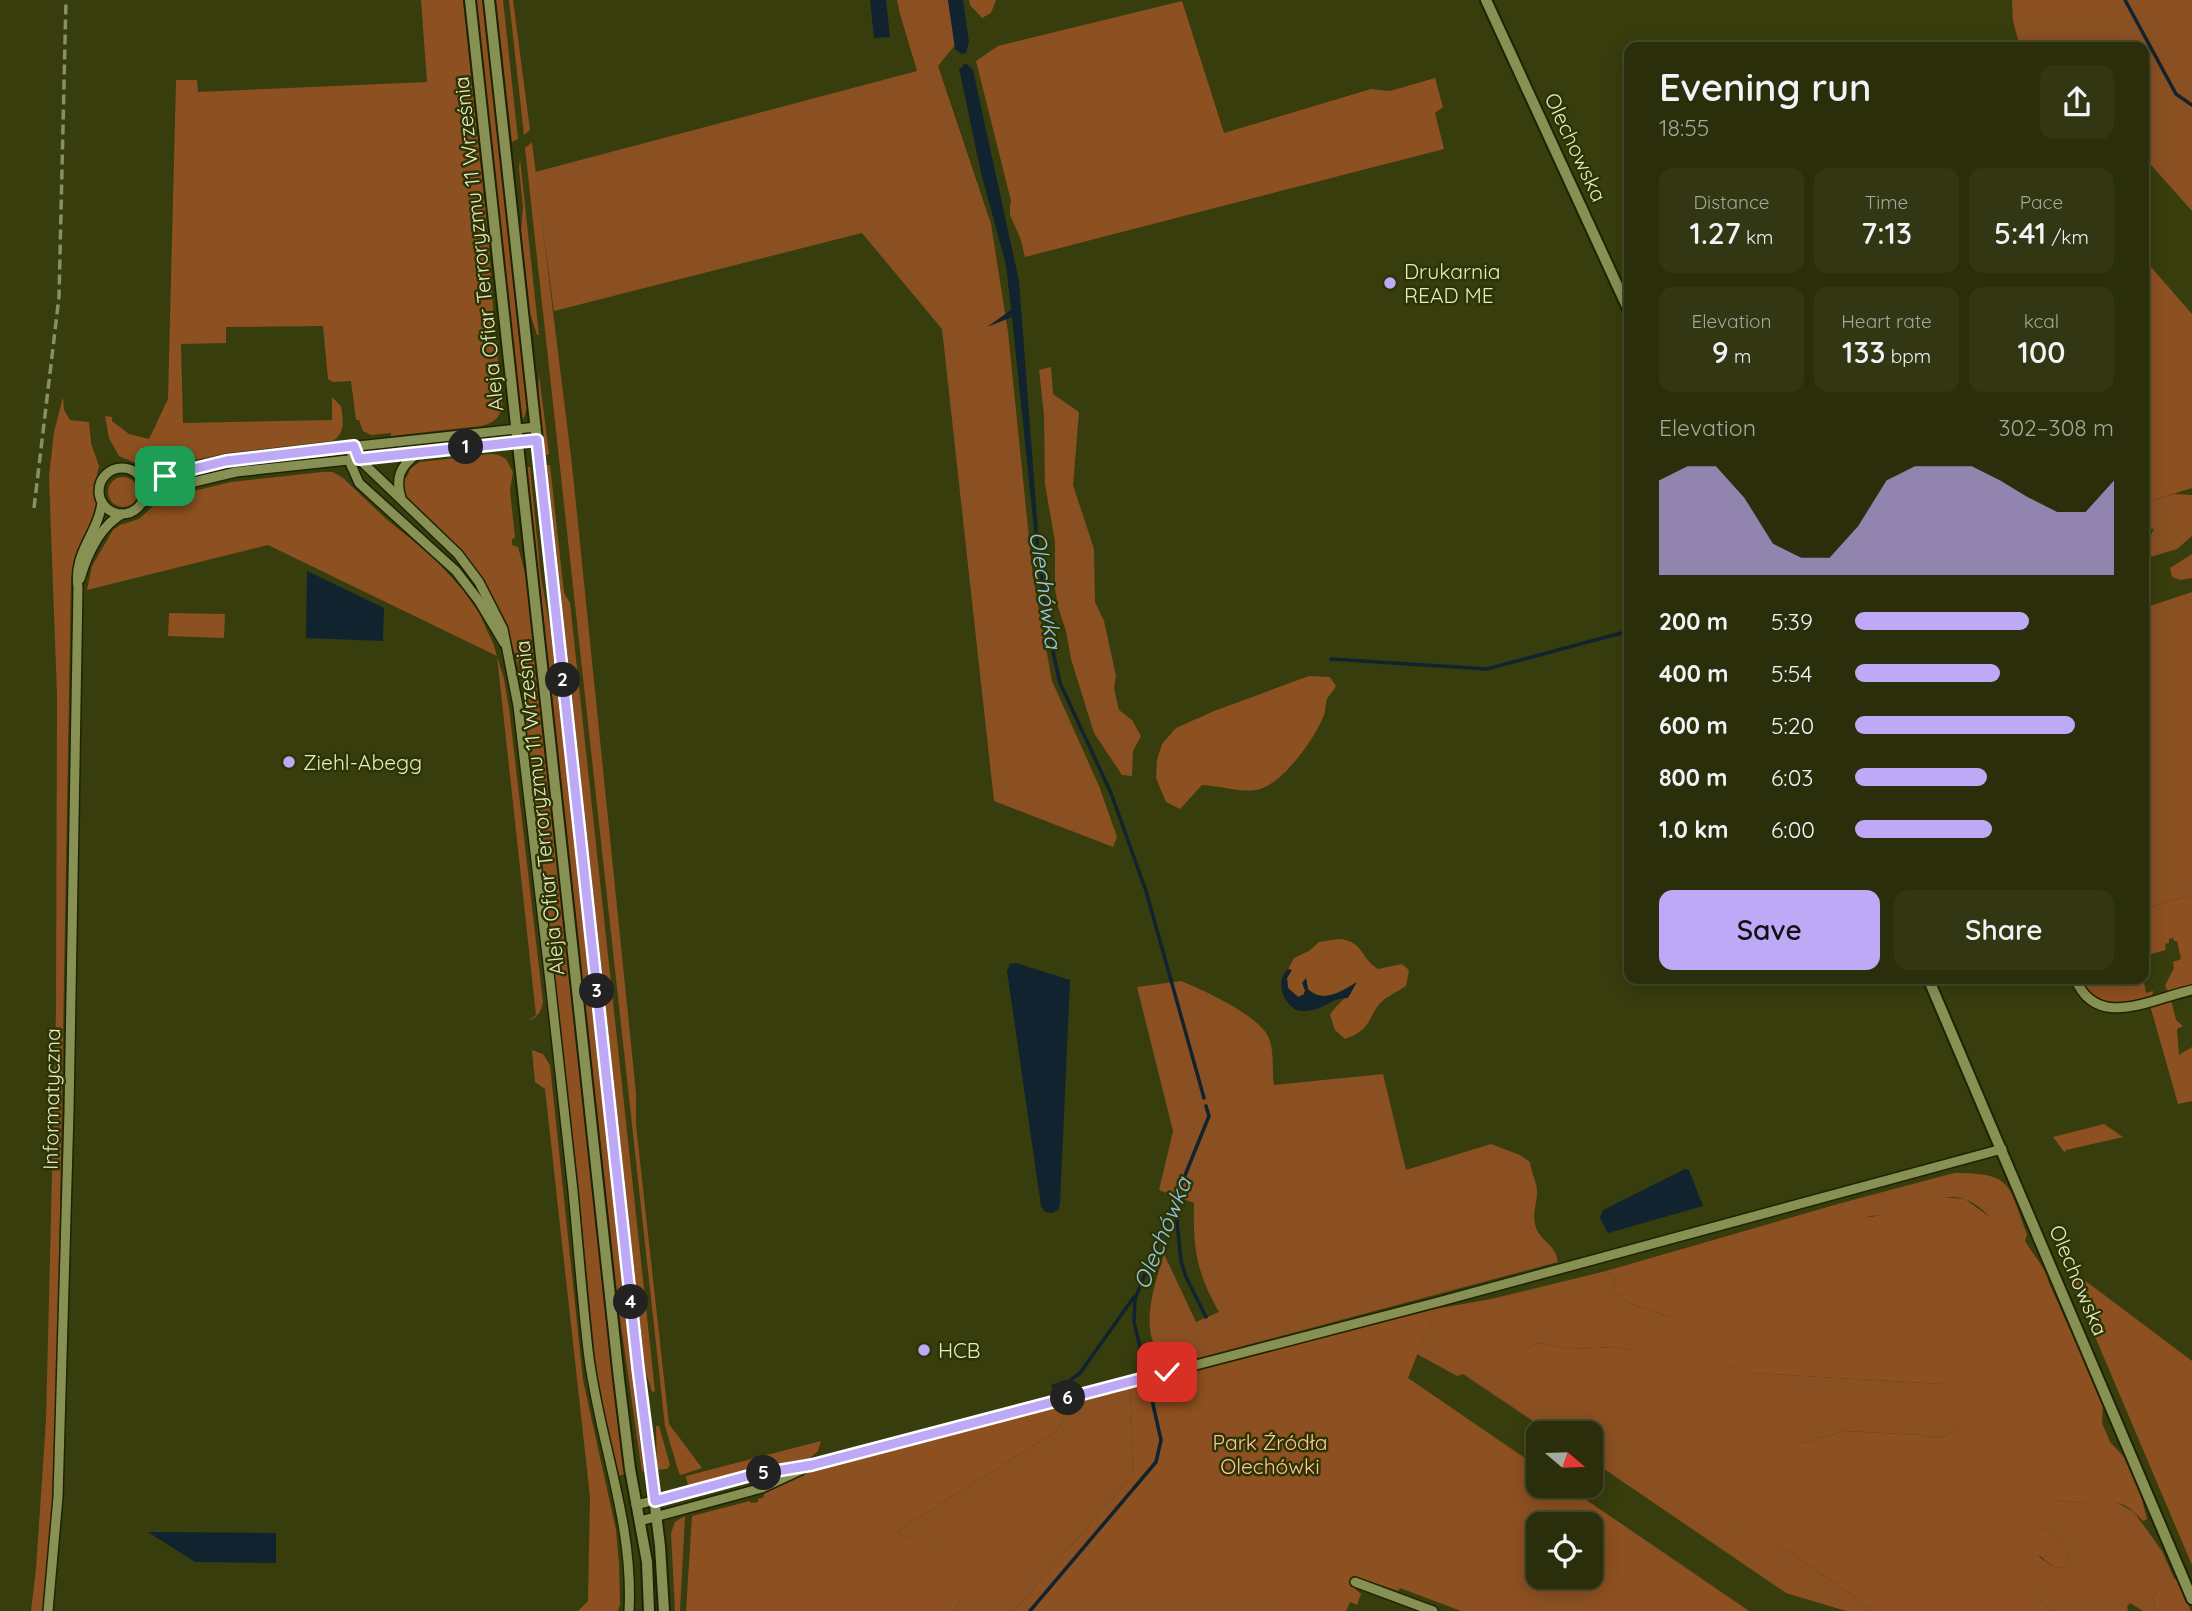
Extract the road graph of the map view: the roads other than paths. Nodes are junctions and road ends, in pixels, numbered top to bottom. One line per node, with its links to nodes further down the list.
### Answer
1 (470, 0): 6 (street, Aleja Ofiar Terroryzmu 11 Września)
2 (489, 0): 5 (street, Aleja Ofiar Terroryzmu 11 Września)
3 (1486, 0): 4 (street, Olechowska)
4 (1624, 299)
5 (536, 427): 6 (street); 7 (street, Aleja Ofiar Terroryzmu 11 Września)
6 (517, 429): 8 (street, Aleja Ofiar Terroryzmu 11 Września); 9 (street)
7 (537, 440): 8 (street); 24 (street, Aleja Ofiar Terroryzmu 11 Września)
8 (518, 442): 10 (street); 25 (street, Aleja Ofiar Terroryzmu 11 Września)
9 (354, 446): 11 (street); 12 (street)
10 (419, 452): 11 (street); 13 (street)
11 (355, 459): 13 (street); 15 (street); 18 (street)
12 (137, 473): 14 (street); 15 (street)
13 (402, 500): 18 (street)
14 (102, 502): 16 (street); 17 (street, Informatyczna)
15 (142, 503): 16 (street)
16 (122, 514): 17 (street, Informatyczna)
17 (78, 588): 30 (street, Informatyczna)
18 (506, 646): 31 (street)
19 (1931, 984): 22 (street, Olechowska)
20 (2078, 984): 21 (street)
21 (2192, 990)
22 (2003, 1149): 23 (street); 29 (street, Olechowska)
23 (812, 1465): 24 (street); 26 (street)
24 (655, 1501): 25 (street); 26 (street, Aleja Ofiar Terroryzmu 11 Września)
25 (636, 1505): 27 (street, Aleja Ofiar Terroryzmu 11 Września)
26 (657, 1517): 27 (street); 33 (street, Aleja Ofiar Terroryzmu 11 Września)
27 (640, 1521): 32 (street, Aleja Ofiar Terroryzmu 11 Września)
28 (1355, 1582): 34 (street)
29 (2192, 1599)
30 (48, 1611)
31 (629, 1611)
32 (649, 1611)
33 (664, 1611)
34 (1433, 1611)

